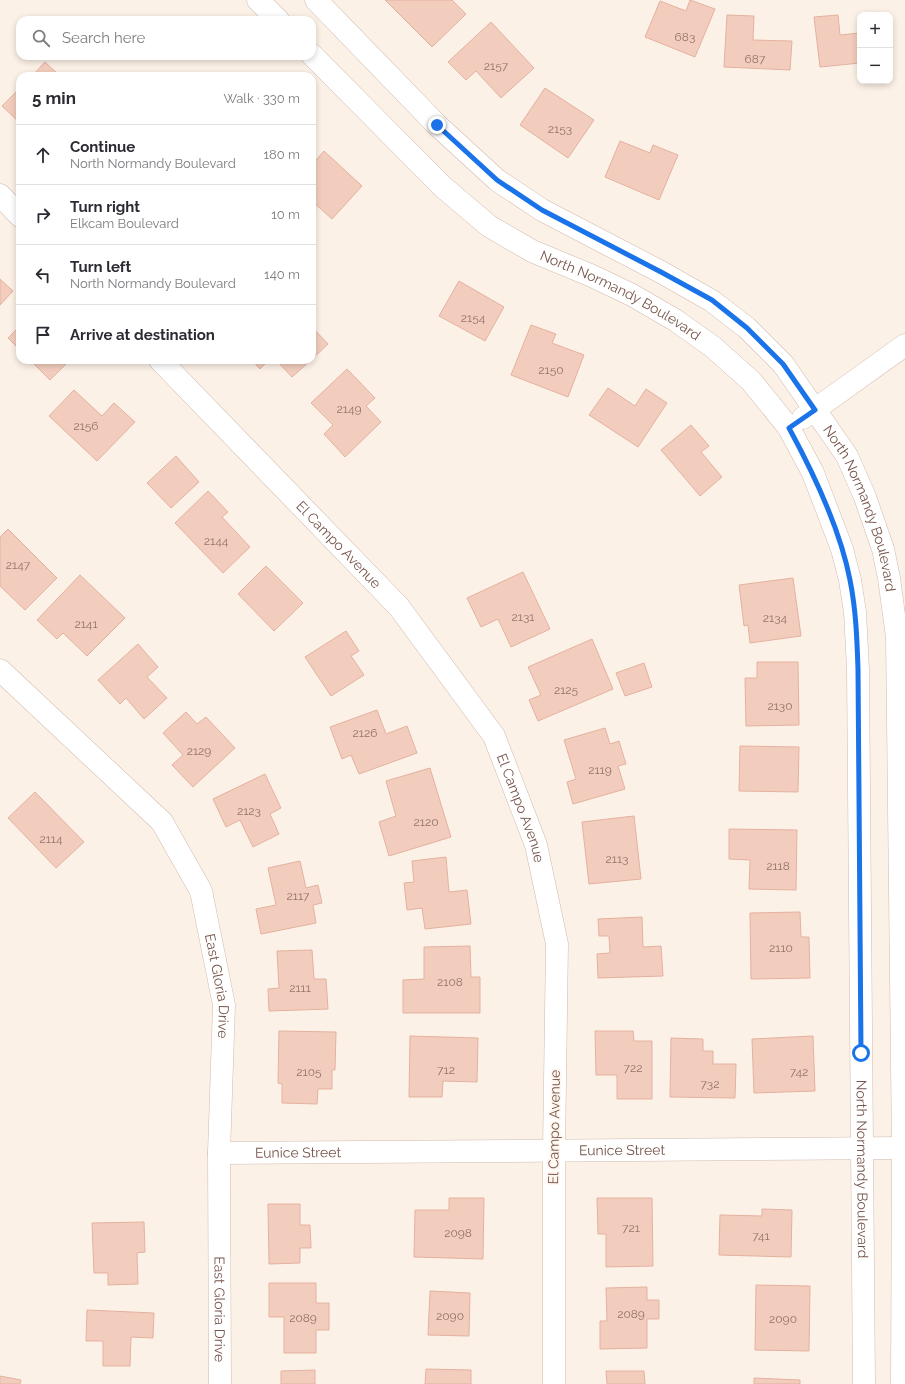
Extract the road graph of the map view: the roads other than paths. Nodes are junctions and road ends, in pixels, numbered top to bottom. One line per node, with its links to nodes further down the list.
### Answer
1 (258, 0): 3 (street)
2 (316, 0): 9 (street, North Normandy Boulevard)
3 (274, 16)
4 (316, 59): 10 (street, North Normandy Boulevard)
5 (0, 195): 6 (street)
6 (16, 212)
7 (905, 345): 9 (street)
8 (164, 364): 14 (street, El Campo Avenue)
9 (815, 410): 10 (street); 13 (street, North Normandy Boulevard)
10 (789, 428): 12 (street, North Normandy Boulevard)
11 (0, 670): 15 (street, East Gloria Drive)
12 (861, 1148): 13 (street, Eunice Street); 14 (street, Eunice Street); 18 (street, North Normandy Boulevard)
13 (904, 1148): 19 (street, North Normandy Boulevard)
14 (554, 1150): 15 (street, Eunice Street); 17 (street, El Campo Avenue)
15 (219, 1153): 16 (street, East Gloria Drive)
16 (220, 1384)
17 (554, 1384)
18 (864, 1384)
19 (902, 1384)

